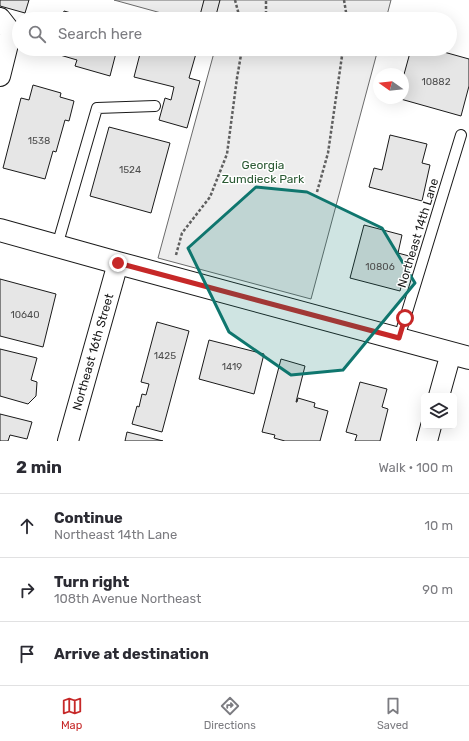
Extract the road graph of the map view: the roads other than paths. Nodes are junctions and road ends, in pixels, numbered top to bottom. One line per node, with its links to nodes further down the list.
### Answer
1 (0, 18): 2 (street)
2 (0, 76)
3 (155, 106): 6 (lane)
4 (462, 135): 8 (lane, Northeast 14th Lane)
5 (0, 230): 6 (main road)
6 (57, 246): 7 (main road)
7 (118, 263): 8 (main road); 12 (street, Northeast 16th Street)
8 (399, 338): 9 (main road)
9 (460, 356): 10 (street)
10 (441, 393)
11 (430, 429): 13 (street)
12 (68, 441)
13 (426, 441)

